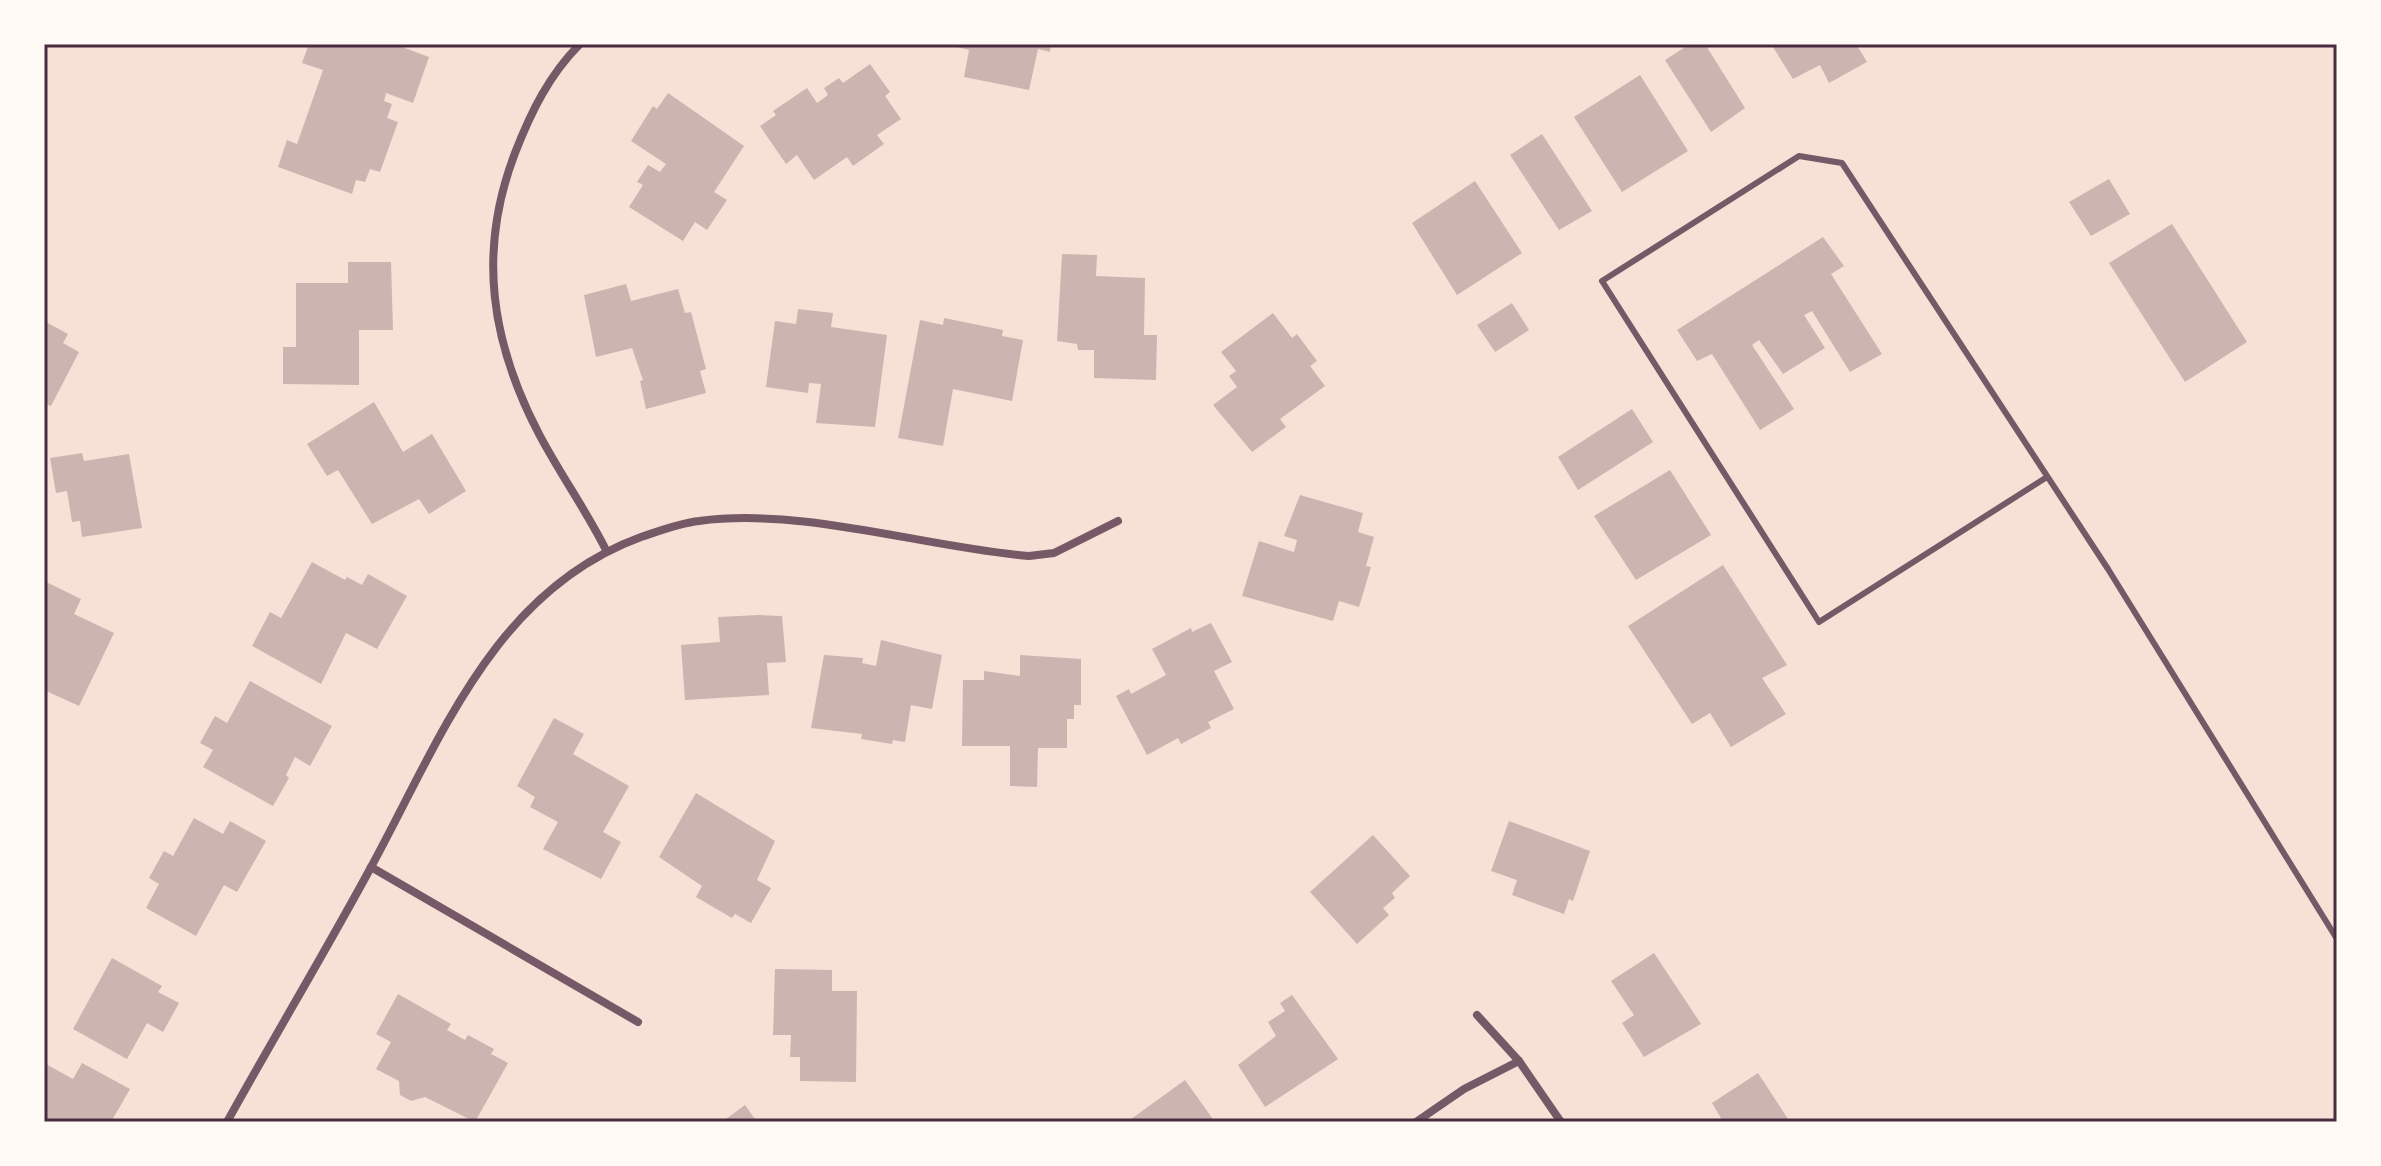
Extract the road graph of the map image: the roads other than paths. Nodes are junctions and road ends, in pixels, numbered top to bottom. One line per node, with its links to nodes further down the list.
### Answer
1 (580, 44): 4 (street)
2 (2047, 477): 2 (lane); 6 (lane)
3 (1118, 521): 4 (street)
4 (606, 550): 5 (street)
5 (371, 867): 8 (street); 10 (street)
6 (2337, 939)
7 (1477, 1015): 9 (street)
8 (638, 1022)
9 (1519, 1061): 11 (street); 12 (street)
10 (227, 1122)
11 (1416, 1122)
12 (1561, 1122)

